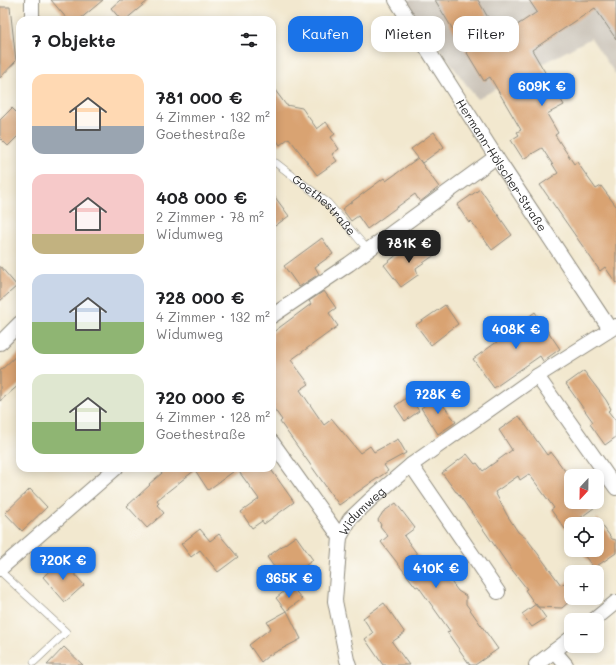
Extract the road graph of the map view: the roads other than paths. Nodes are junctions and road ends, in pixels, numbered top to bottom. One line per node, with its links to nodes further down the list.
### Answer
1 (32, 0): 3 (street)
2 (396, 0): 4 (street, Hermann-Hölscher-Straße)
3 (32, 16)
4 (496, 157): 6 (street); 9 (street, Hermann-Hölscher-Straße)
5 (276, 163): 6 (lane, Goethestraße)
6 (368, 250): 7 (street)
7 (276, 313)
8 (16, 327): 10 (street)
9 (613, 327): 11 (street, Widumweg)
10 (0, 343)
11 (537, 376): 13 (street, Widumweg); 15 (street)
12 (276, 448): 16 (street)
13 (411, 465): 16 (street, Widumweg); 18 (street)
14 (111, 472): 17 (street)
15 (616, 488)
16 (340, 537): 24 (street, Widumweg)
17 (0, 570): 23 (lane)
18 (498, 592)
19 (616, 602): 20 (street)
20 (603, 613)
21 (564, 643): 22 (street)
22 (554, 651): 25 (street); 26 (street)
23 (34, 662)
24 (350, 665)
25 (536, 665)
26 (566, 665)

